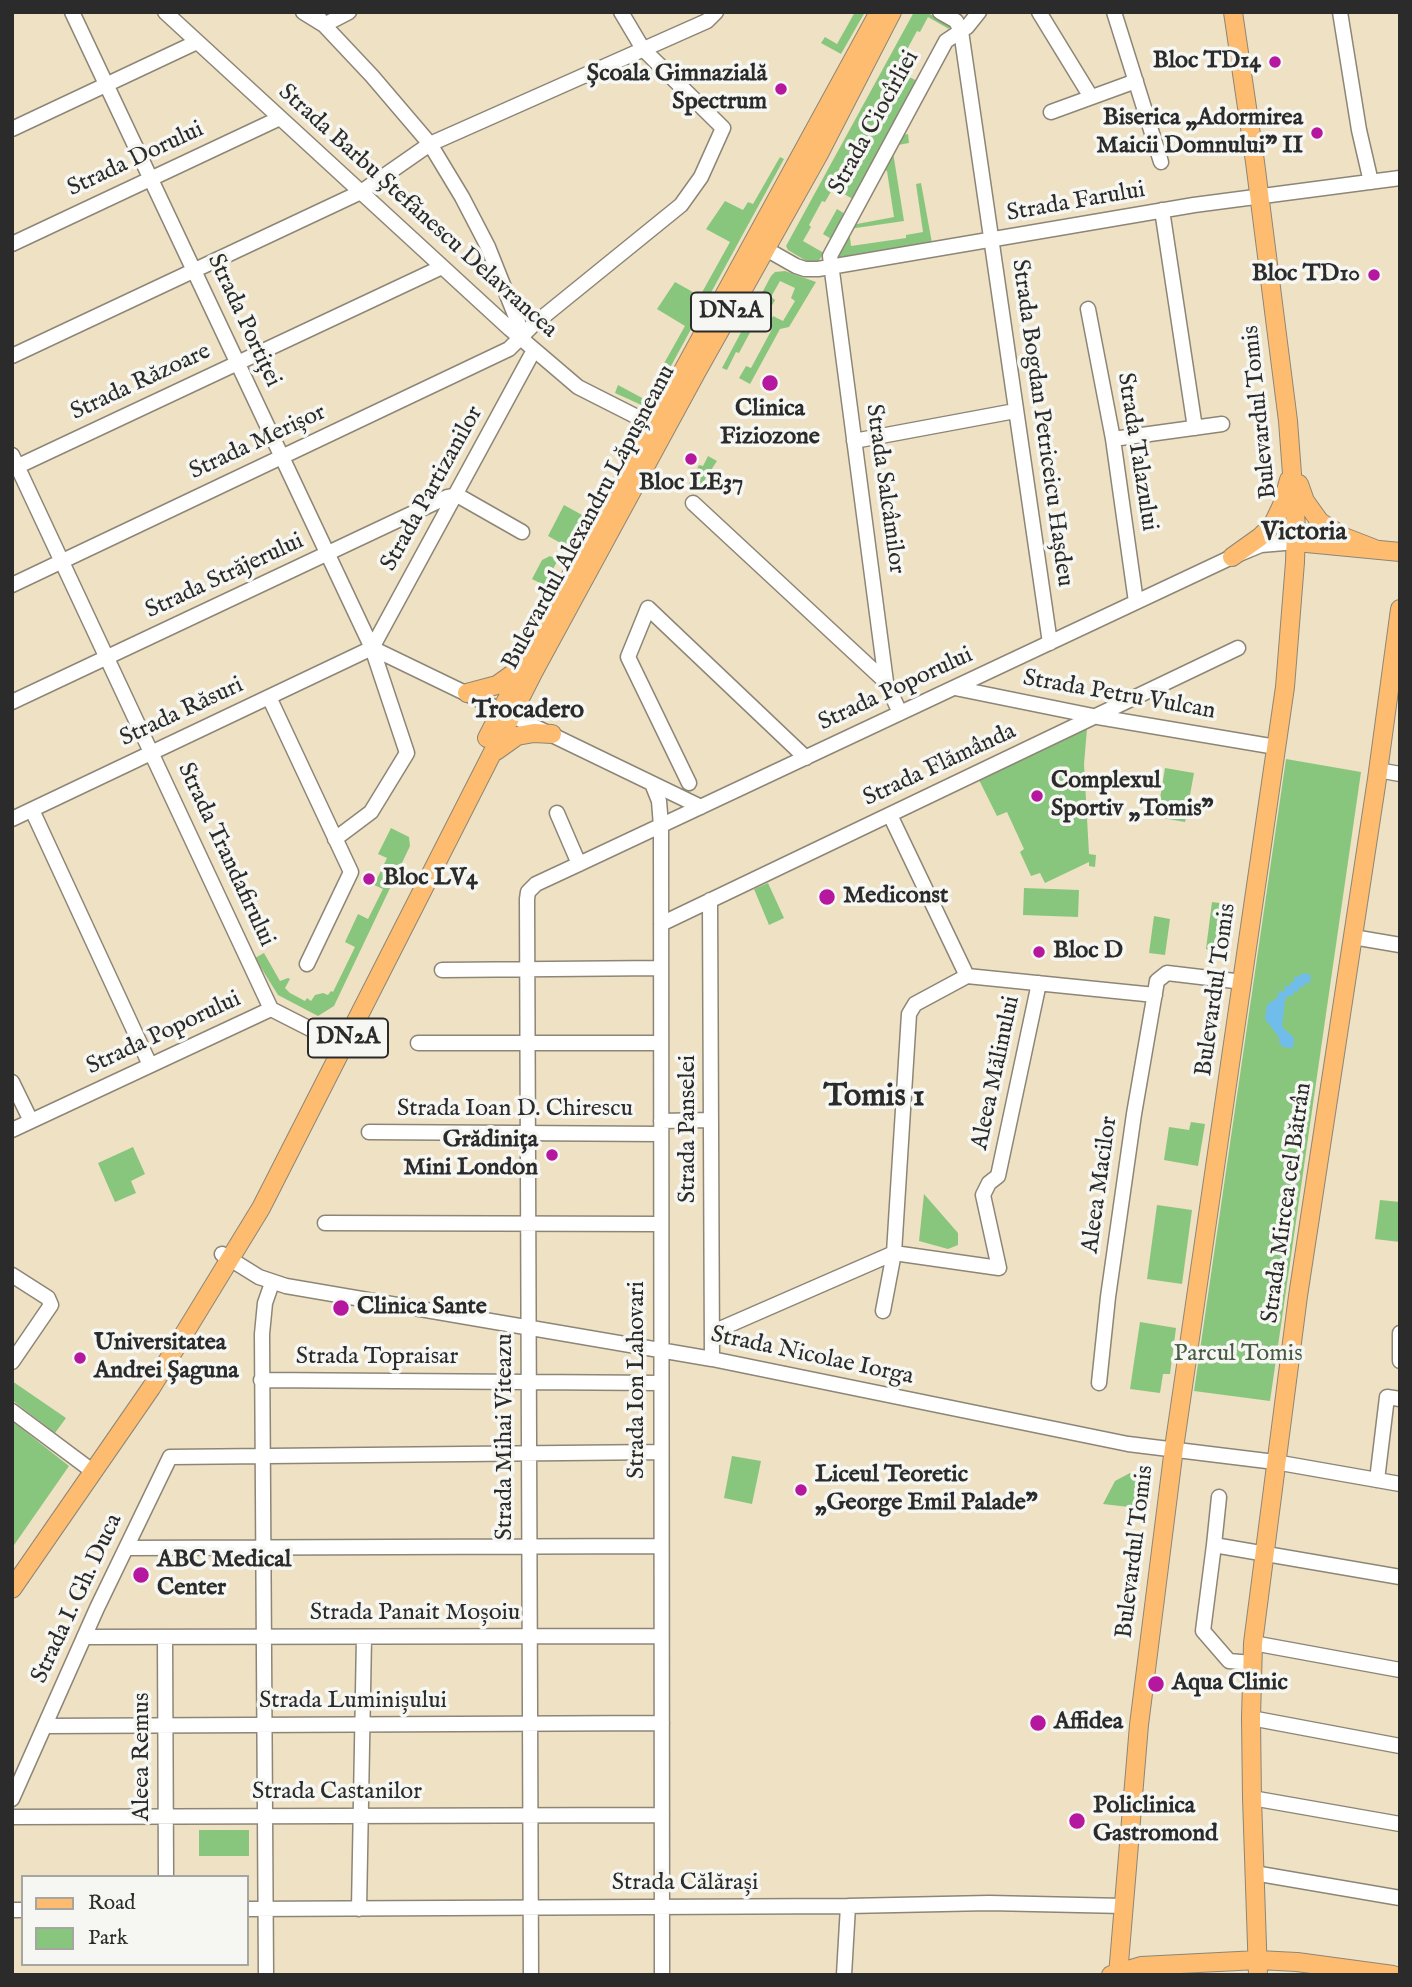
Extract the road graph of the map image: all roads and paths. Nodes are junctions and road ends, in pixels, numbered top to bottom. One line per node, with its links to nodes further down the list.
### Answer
1 (72, 12): 21 (street, Strada Portiței)
2 (165, 12): 18 (street, Strada Barbu Ștefănescu Delavrancea)
3 (303, 12): 16 (street)
4 (315, 12): 16 (street)
5 (349, 12): 16 (street)
6 (621, 12): 19 (street)
7 (716, 12): 19 (street)
8 (879, 12): 47 (main road, Bulevardul Alexandru Lăpușneanu)
9 (892, 12): 36 (main road, Bulevardul Alexandru Lăpușneanu / DN2A)
10 (940, 12): 17 (street)
11 (979, 12): 17 (street, Strada Ciocîrliei)
12 (1039, 12): 22 (street)
13 (1114, 12): 20 (street)
14 (1233, 12): 32 (main road, Bulevardul Tomis)
15 (1340, 12): 30 (street)
16 (324, 25): 26 (street)
17 (959, 26): 34 (street, Strada Bogdan Petriceicu Hașdeu); 38 (street, Strada Ciocîrliei)
18 (197, 42): 21 (street); 24 (street, Strada Barbu Ștefănescu Delavrancea)
19 (643, 49): 26 (street); 41 (street, Strada Merișor)
20 (1136, 81): 22 (street); 27 (street)
21 (106, 84): 25 (street); 28 (street, Strada Portiței)
22 (1091, 97): 23 (street)
23 (1051, 112)
24 (280, 118): 28 (street, Strada Dorului); 31 (street, Strada Barbu Ștefănescu Delavrancea)
25 (12, 129)
26 (430, 144): 31 (street); 41 (street)
27 (1161, 162)
28 (151, 178): 35 (street, Strada Dorului); 39 (street, Strada Portiței)
29 (1400, 178): 30 (street, Strada Farului)
30 (1371, 182): 32 (street, Strada Farului)
31 (361, 192): 37 (street, Strada Barbu Ștefănescu Delavrancea); 39 (street)
32 (1259, 196): 33 (street, Strada Farului); 53 (main road, Bulevardul Tomis)
33 (1162, 210): 34 (street, Strada Farului); 48 (street)
34 (991, 241): 38 (street, Strada Farului); 45 (street, Strada Bogdan Petriceicu Hașdeu)
35 (12, 244)
36 (766, 249): 38 (street, Strada Farului); 76 (main road, Bulevardul Alexandru Lăpușneanu / DN2A)
37 (442, 267): 41 (street, Strada Barbu Ștefănescu Delavrancea); 44 (street, Strada Răzoare)
38 (831, 268): 50 (street, Strada Salcâmilor)
39 (194, 271): 43 (street); 44 (street, Strada Portiței)
40 (1088, 309): 49 (street, Strada Talazului)
41 (521, 339): 42 (street, Strada Barbu Ștefănescu Delavrancea); 51 (street, Strada Merișor)
42 (534, 350): 47 (street, Strada Barbu Ștefănescu Delavrancea); 54 (street, Strada Partizanilor)
43 (12, 356)
44 (238, 363): 51 (street, Strada Portiței); 52 (street, Strada Răzoare)
45 (1015, 411): 50 (street); 66 (street, Strada Bogdan Petriceicu Hașdeu)
46 (1222, 424): 48 (street)
47 (653, 425): 70 (main road, Bulevardul Alexandru Lăpușneanu)
48 (1195, 428): 49 (street)
49 (1113, 439): 64 (street, Strada Talazului)
50 (854, 441): 71 (street, Strada Salcâmilor)
51 (282, 457): 60 (street, Strada Portiței); 62 (street, Strada Merișor)
52 (14, 464): 62 (street, Strada Trandafirului)
53 (1293, 466): 57 (main road, Bulevardul Tomis); 58 (main road); 61 (main road)
54 (457, 495): 56 (street); 60 (street, Strada Străjerului); 67 (street, Strada Partizanilor)
55 (693, 503): 71 (street)
56 (522, 532)
57 (1296, 542): 58 (main road); 61 (street, Strada Poporului); 80 (main road, Bulevardul Tomis)
58 (1375, 549): 59 (main road)
59 (1400, 552)
60 (327, 554): 67 (street, Strada Portiței); 69 (street, Strada Străjerului)
61 (1232, 557): 64 (street, Strada Poporului)
62 (62, 561): 63 (street, Strada Merișor); 69 (street, Strada Trandafirului)
63 (12, 585)
64 (1136, 603): 66 (street, Strada Poporului)
65 (1400, 609): 84 (main road, Strada Mircea cel Bătrân)
66 (1050, 643): 72 (street, Strada Poporului)
67 (372, 648): 73 (street); 74 (street, Strada Răsuri); 95 (street, Strada Portiței)
68 (1238, 648): 78 (street, Strada Flămânda)
69 (107, 657): 75 (street, Strada Străjerului); 81 (street, Strada Trandafirului)
70 (523, 665): 73 (main road); 76 (main road, Bulevardul Alexandru Lăpușneanu)
71 (886, 682): 77 (street, Strada Salcâmilor)
72 (955, 688): 77 (street, Strada Poporului); 78 (street, Strada Petru Vulcan)
73 (467, 693): 76 (street)
74 (268, 697): 81 (street, Strada Răsuri); 95 (street)
75 (12, 702)
76 (506, 713): 79 (street); 82 (main road, Bulevardul Alexandru Lăpușneanu / DN2A); 111 (main road, Bulevardul Alexandru Lăpușneanu / DN2A)
77 (900, 713): 83 (street, Strada Poporului)
78 (1098, 717): 80 (street, Strada Petru Vulcan); 92 (street, Strada Flămânda)
79 (552, 734): 82 (main road); 86 (street)
80 (1276, 747): 107 (main road, Bulevardul Tomis)
81 (152, 753): 90 (street, Strada Răsuri); 110 (street, Strada Trandafirului)
82 (491, 756): 127 (main road, Bulevardul Alexandru Lăpușneanu / DN2A)
83 (806, 758): 87 (street); 89 (street, Strada Poporului)
84 (1378, 770): 85 (street); 100 (main road, Strada Mircea cel Bătrân)
85 (1400, 774)
86 (637, 778): 88 (street); 94 (street)
87 (689, 783)
88 (653, 786): 89 (street); 94 (street, Strada Ion Lahovari)
89 (701, 807): 94 (street, Strada Poporului)
90 (32, 810): 93 (street, Strada Răsuri); 115 (street)
91 (557, 813): 96 (street)
92 (890, 815): 98 (street, Strada Flămânda); 106 (street)
93 (12, 819)
94 (655, 829): 96 (street, Strada Poporului); 99 (street, Strada Ion Lahovari)
95 (335, 839): 102 (street)
96 (579, 864): 97 (street, Strada Poporului)
97 (527, 899): 104 (street, Strada Mihai Viteazu)
98 (710, 900): 99 (street, Strada Flămânda); 118 (street, Strada Panselei)
99 (661, 924): 103 (street, Strada Ion Lahovari)
100 (1353, 937): 101 (street); 149 (main road, Strada Mircea cel Bătrân)
101 (1400, 945)
102 (307, 964)
103 (661, 968): 104 (street); 112 (street, Strada Ion Lahovari)
104 (527, 969): 105 (street); 114 (street, Strada Mihai Viteazu)
105 (442, 970)
106 (967, 976): 108 (street, Aleea Mălinului); 126 (street)
107 (1243, 982): 109 (street); 145 (main road, Bulevardul Tomis)
108 (1039, 983): 109 (street, Aleea Mălinului); 126 (street, Aleea Mălinului)
109 (1155, 995): 140 (street, Aleea Macilor)
110 (271, 1009): 111 (street, Strada Poporului); 115 (street, Strada Poporului)
111 (334, 1041): 127 (main road, Bulevardul Alexandru Lăpușneanu / DN2A)
112 (661, 1042): 114 (street); 119 (street, Strada Ion Lahovari)
113 (418, 1043): 114 (street)
114 (527, 1044): 122 (street, Strada Mihai Viteazu)
115 (150, 1065): 117 (street, Strada Poporului)
116 (12, 1082): 117 (street)
117 (31, 1121): 120 (street, Strada Poporului)
118 (711, 1121): 119 (street, Strada Ioan D. Chirescu); 132 (street, Strada Panselei)
119 (661, 1127): 122 (street, Strada Ioan D. Chirescu); 125 (street, Strada Ion Lahovari)
120 (12, 1130)
121 (369, 1132): 122 (street, Strada Ioan D. Chirescu)
122 (527, 1133): 124 (street, Strada Mihai Viteazu)
123 (325, 1223): 124 (street)
124 (528, 1224): 125 (street); 131 (street, Strada Mihai Viteazu)
125 (661, 1224): 134 (street, Strada Ion Lahovari)
126 (894, 1253): 130 (street); 132 (street)
127 (226, 1257): 129 (street, Strada Nicolae Iorga); 150 (main road, Bulevardul Alexandru Lăpușneanu / DN2A); 162 (main road, Bulevardul Alexandru Lăpușneanu / DN2A)
128 (12, 1275): 137 (street)
129 (272, 1283): 131 (street, Strada Nicolae Iorga); 138 (street)
130 (883, 1311)
131 (528, 1327): 134 (street, Strada Nicolae Iorga); 139 (street, Strada Mihai Viteazu)
132 (713, 1332): 135 (street, Strada Panselei)
133 (1400, 1333): 136 (street)
134 (661, 1350): 135 (street, Strada Nicolae Iorga); 142 (street, Strada Ion Lahovari)
135 (712, 1359): 145 (street, Strada Nicolae Iorga)
136 (1400, 1361)
137 (12, 1362)
138 (261, 1380): 139 (street, Strada Topraisar); 148 (street)
139 (528, 1382): 142 (street, Strada Topraisar); 147 (street, Strada Mihai Viteazu)
140 (1099, 1382)
141 (1400, 1382): 143 (street)
142 (661, 1383): 146 (street, Strada Ion Lahovari)
143 (1395, 1398): 151 (street)
144 (12, 1411): 150 (street)
145 (1174, 1448): 149 (street, Strada Nicolae Iorga); 193 (main road, Bulevardul Tomis)
146 (661, 1452): 147 (street); 155 (street, Strada Ion Lahovari)
147 (529, 1454): 148 (street); 157 (street, Strada Mihai Viteazu)
148 (262, 1456): 156 (street); 158 (street, Strada I. Gh. Duca)
149 (1276, 1462): 151 (street, Strada Nicolae Iorga); 159 (main road, Strada Mircea cel Bătrân)
150 (87, 1467): 160 (main road, Bulevardul Alexandru Lăpușneanu / DN2A)
151 (1377, 1479): 152 (street, Strada Nicolae Iorga)
152 (1400, 1484)
153 (1219, 1497): 154 (street)
154 (1214, 1545): 159 (street); 170 (street)
155 (661, 1546): 157 (street); 164 (street, Strada Ion Lahovari)
156 (262, 1547): 157 (street); 158 (street); 167 (street)
157 (529, 1547): 163 (street, Strada Mihai Viteazu)
158 (127, 1548): 165 (street, Strada I. Gh. Duca)
159 (1266, 1552): 161 (street); 169 (main road, Strada Mircea cel Bătrân)
160 (12, 1574)
161 (1400, 1577)
162 (12, 1589)
163 (530, 1636): 164 (street, Strada Panait Moșoiu); 168 (street, Strada Panait Moșoiu); 173 (street, Strada Mihai Viteazu)
164 (661, 1636): 174 (street, Strada Ion Lahovari)
165 (84, 1637): 166 (street, Strada Panait Moșoiu); 177 (street, Strada I. Gh. Duca)
166 (165, 1637): 167 (street, Strada Panait Moșoiu); 178 (street, Aleea Remus)
167 (263, 1637): 168 (street, Strada Panait Moșoiu); 176 (street)
168 (364, 1637): 175 (street)
169 (1253, 1643): 170 (main road, Strada Mircea cel Bătrân); 171 (street)
170 (1252, 1663): 172 (main road, Strada Mircea cel Bătrân)
171 (1400, 1670)
172 (1251, 1718): 179 (street); 180 (main road, Strada Mircea cel Bătrân)
173 (530, 1723): 174 (street, Strada Luminișului); 175 (street, Strada Luminișului); 185 (street, Strada Mihai Viteazu)
174 (662, 1723): 182 (street, Strada Ion Lahovari)
175 (362, 1724): 176 (street, Strada Luminișului); 184 (street)
176 (264, 1725): 178 (street, Strada Luminișului); 183 (street)
177 (45, 1726): 178 (street, Strada Luminișului); 181 (street, Strada I. Gh. Duca)
178 (166, 1726): 187 (street, Aleea Remus)
179 (1400, 1746)
180 (1252, 1798): 188 (street); 189 (main road, Strada Mircea cel Bătrân)
181 (12, 1799)
182 (662, 1815): 185 (street, Strada Castanilor); 194 (street, Strada Ion Lahovari)
183 (265, 1816): 184 (street, Strada Castanilor); 187 (street, Strada Castanilor); 197 (street)
184 (361, 1816): 185 (street, Strada Castanilor); 198 (street)
185 (530, 1816): 195 (street, Strada Mihai Viteazu)
186 (12, 1817): 187 (street, Strada Castanilor)
187 (166, 1817): 190 (street, Aleea Remus)
188 (1400, 1824)
189 (1254, 1873): 191 (street); 199 (main road, Strada Mircea cel Bătrân)
190 (166, 1875)
191 (1400, 1898)
192 (848, 1906): 193 (street, Strada Călărași); 194 (street, Strada Călărași); 204 (street)
193 (1124, 1906): 200 (main road, Bulevardul Tomis)
194 (662, 1907): 195 (street, Strada Călărași); 203 (street, Strada Ion Lahovari)
195 (531, 1908): 198 (street, Strada Călărași); 202 (street, Strada Mihai Viteazu)
196 (248, 1909): 197 (street, Strada Călărași)
197 (265, 1909): 198 (street, Strada Călărași); 201 (street)
198 (359, 1909)
199 (1258, 1967): 200 (main road); 205 (main road)
200 (1115, 1974)
201 (266, 1975)
202 (531, 1975)
203 (662, 1975)
204 (844, 1975)
205 (1393, 1975)

